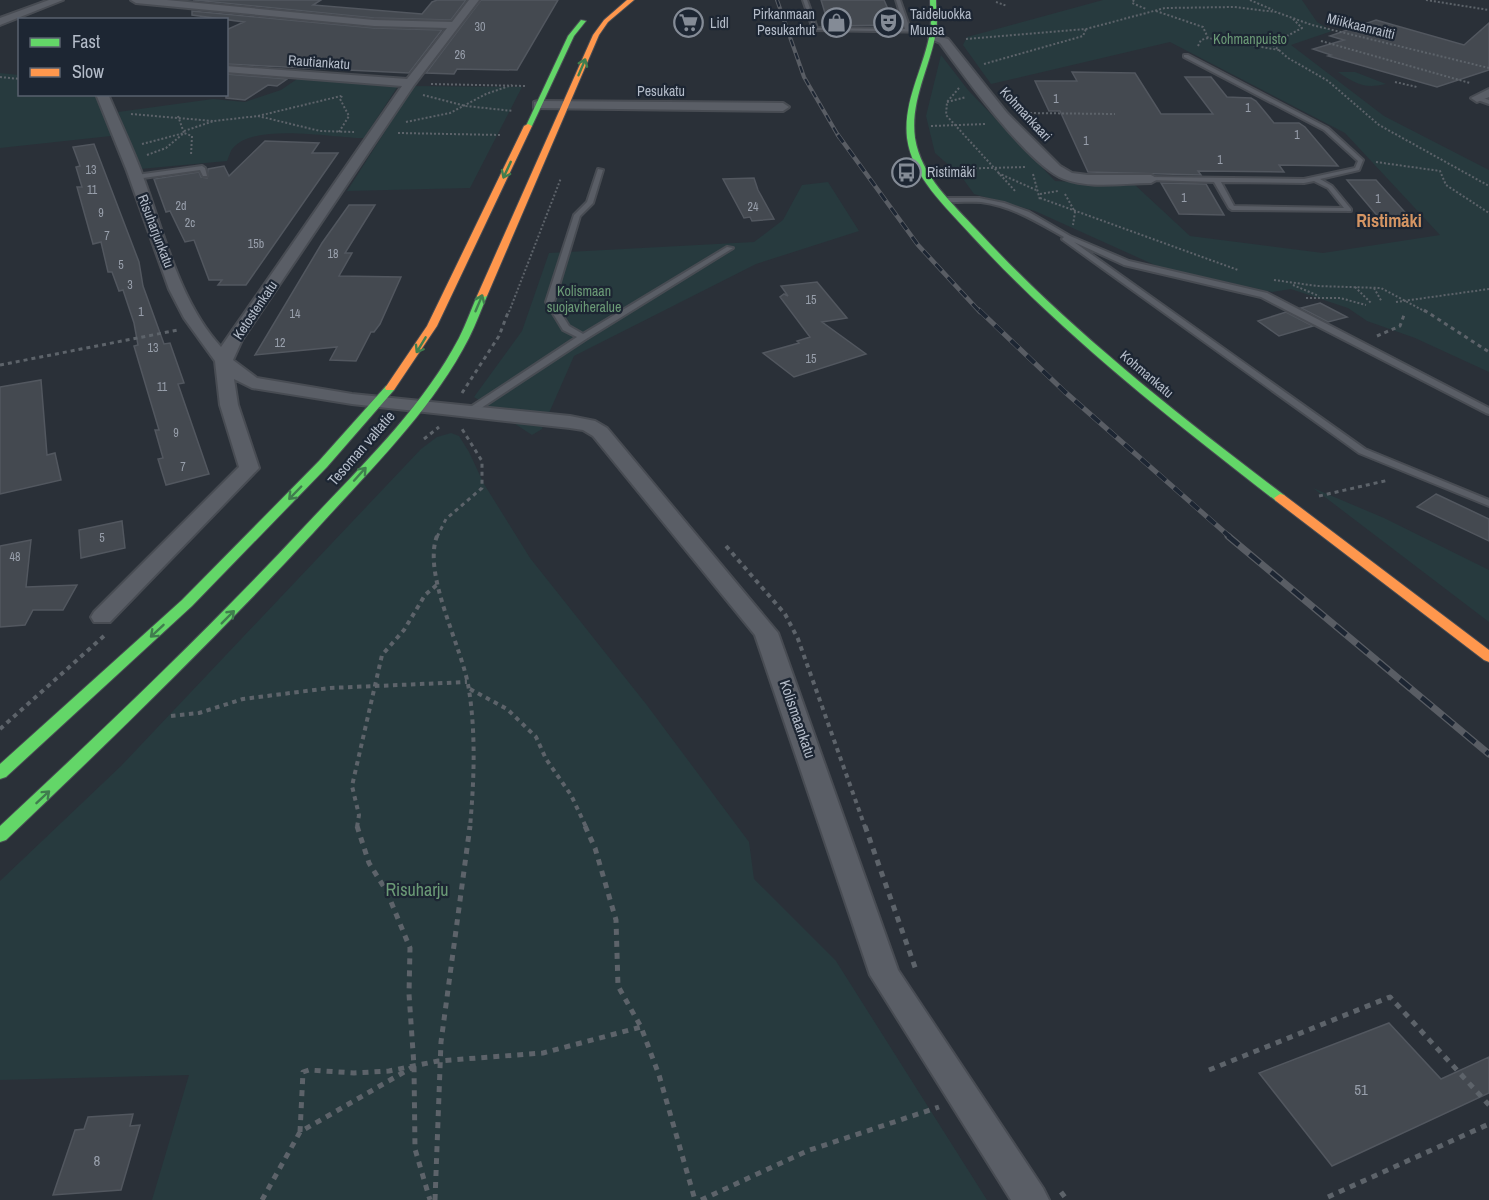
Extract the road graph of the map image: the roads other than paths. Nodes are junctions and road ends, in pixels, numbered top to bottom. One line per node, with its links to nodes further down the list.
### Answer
1 (58, 0): 12 (street)
2 (136, 0): 10 (street)
3 (260, 0): 10 (street)
4 (474, 0): 13 (street, Ketostenkatu)
5 (630, 0): 21 (main road, Tesoman valtatie, one-way to 5)
6 (805, 0): 14 (lane)
7 (898, 0): 14 (lane)
8 (933, 0): 15 (main road)
9 (596, 9): 20 (main road, Tesoman valtatie)
10 (241, 10): 11 (street); 13 (street)
11 (226, 18)
12 (0, 22)
13 (456, 25): 18 (street, Ketostenkatu)
14 (908, 30): 15 (lane)
15 (937, 36): 26 (street, Kohmankaari); 29 (main road, Kohmankatu)
16 (1186, 56): 28 (lane)
17 (228, 69): 18 (street, Rautiankatu)
18 (407, 87): 33 (street, Ketostenkatu)
19 (103, 96): 25 (street, Risuharjunkatu)
20 (538, 105): 21 (street, Pesukatu); 34 (main road, Tesoman valtatie, one-way to 34)
21 (566, 105): 22 (street, Pesukatu); 35 (main road, Tesoman valtatie, one-way to 21)
22 (783, 107)
23 (600, 170): 32 (lane)
24 (206, 175): 25 (lane)
25 (136, 177): 33 (street, Risuharjunkatu)
26 (1151, 179): 27 (lane)
27 (1216, 179): 28 (lane); 28 (lane)
28 (1317, 180)
29 (945, 200): 30 (lane); 40 (main road, Kohmankatu)
30 (1059, 232): 36 (lane); 38 (lane)
31 (729, 248): 32 (lane)
32 (583, 337): 37 (lane)
33 (223, 362): 34 (street, Kolismaankatu); 39 (street)
34 (378, 402): 35 (street, Kolismaankatu); 41 (main road, Tesoman valtatie, one-way to 41)
35 (417, 407): 37 (street, Kolismaankatu); 42 (main road, Tesoman valtatie, one-way to 35)
36 (1489, 411)
37 (461, 419): 43 (street, Kolismaankatu)
38 (1489, 503)
39 (102, 617)
40 (1489, 657)
41 (0, 773)
42 (0, 836)
43 (1031, 1200)

